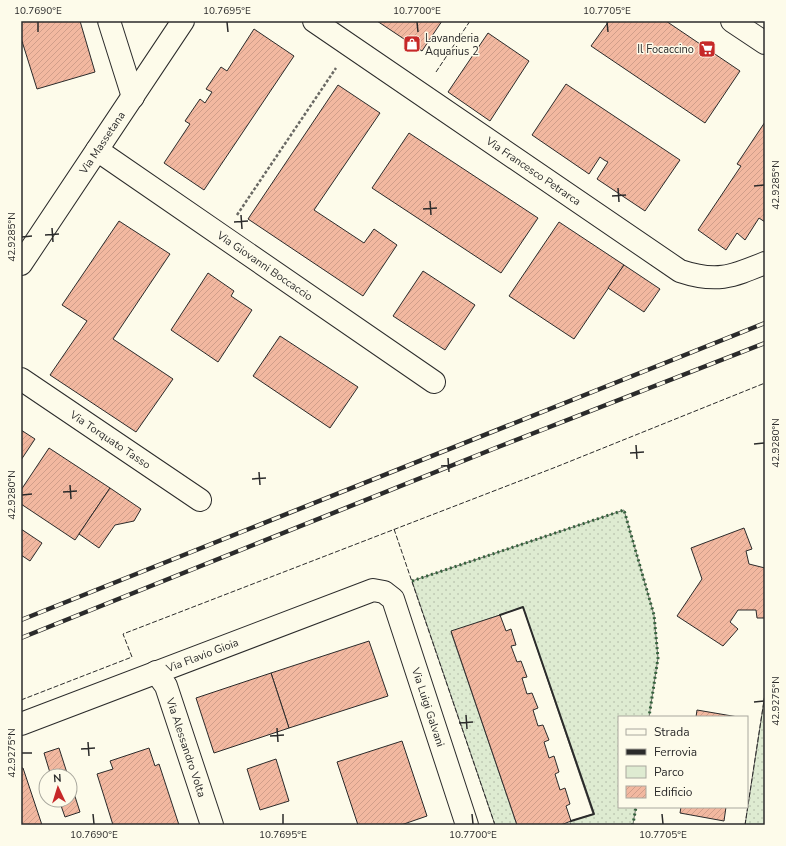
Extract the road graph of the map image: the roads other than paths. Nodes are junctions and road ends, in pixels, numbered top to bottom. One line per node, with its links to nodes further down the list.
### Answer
1 (109, 21): 6 (street)
2 (183, 21): 6 (street, Via Massetana)
3 (314, 21): 8 (street, Via Francesco Petrarca)
4 (732, 21): 5 (street)
5 (765, 43)
6 (133, 97): 7 (street, Via Massetana)
7 (97, 150): 9 (street, Via Massetana); 11 (street, Via Giovanni Boccaccio)
8 (765, 263)
9 (21, 264)
10 (21, 379): 12 (street, Via Torquato Tasso)
11 (434, 382)
12 (200, 500)
13 (384, 592): 14 (street, Via Flavio Gioia); 17 (street, Via Luigi Galvani)
14 (156, 672): 15 (street, Via Flavio Gioia); 16 (street, Via Alessandro Volta)
15 (21, 724)
16 (212, 825)
17 (467, 825)

